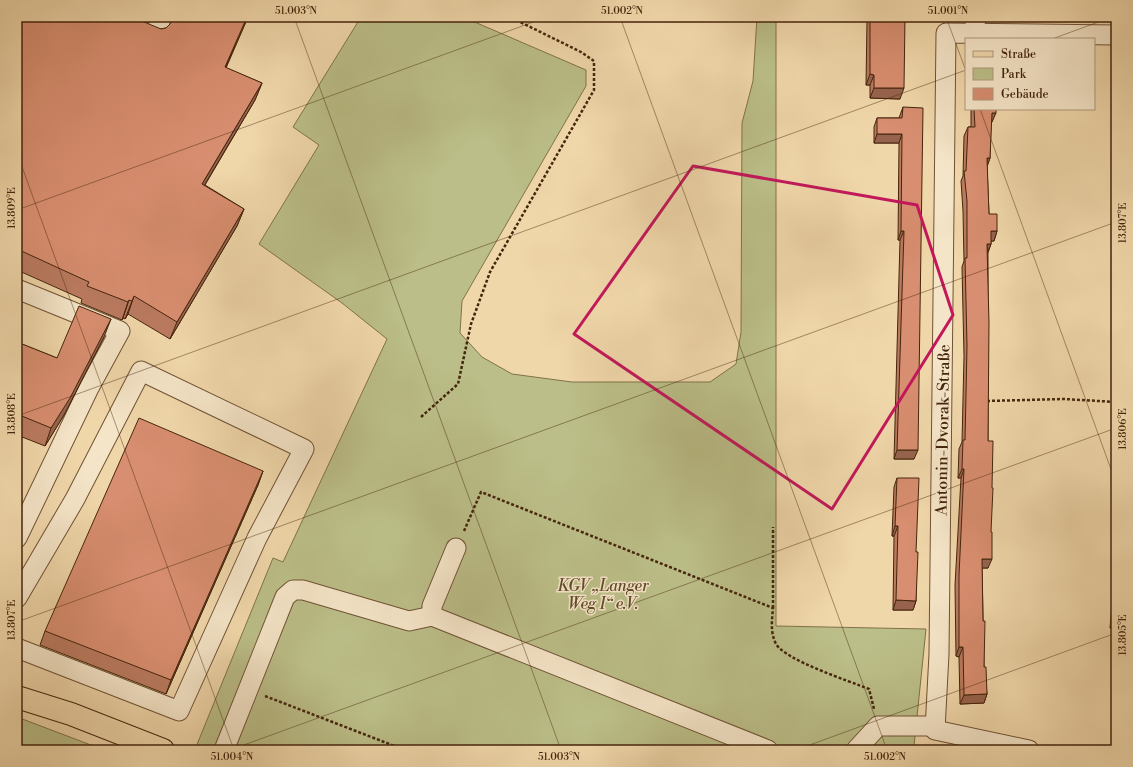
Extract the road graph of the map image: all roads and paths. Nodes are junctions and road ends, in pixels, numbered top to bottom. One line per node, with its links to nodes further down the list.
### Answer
1 (113, 17): 2 (street)
2 (162, 17)
3 (510, 17): 9 (path)
4 (975, 26): 5 (street); 20 (street, Antonin-Dvorak-Straße)
5 (1116, 35)
6 (17, 288): 11 (street)
7 (980, 401): 8 (path)
8 (1116, 402)
9 (421, 417)
10 (773, 527): 14 (path)
11 (17, 538)
12 (456, 548): 14 (path); 15 (street)
13 (17, 598): 16 (street)
14 (772, 608): 19 (path)
15 (432, 616): 17 (street); 24 (street)
16 (17, 648)
17 (248, 689): 22 (street); 23 (path)
18 (17, 697): 21 (main road)
19 (878, 726): 20 (street); 25 (street)
20 (935, 726): 26 (street)
21 (163, 750)
22 (224, 750)
23 (404, 750)
24 (768, 750)
25 (856, 750)
26 (1029, 750)

